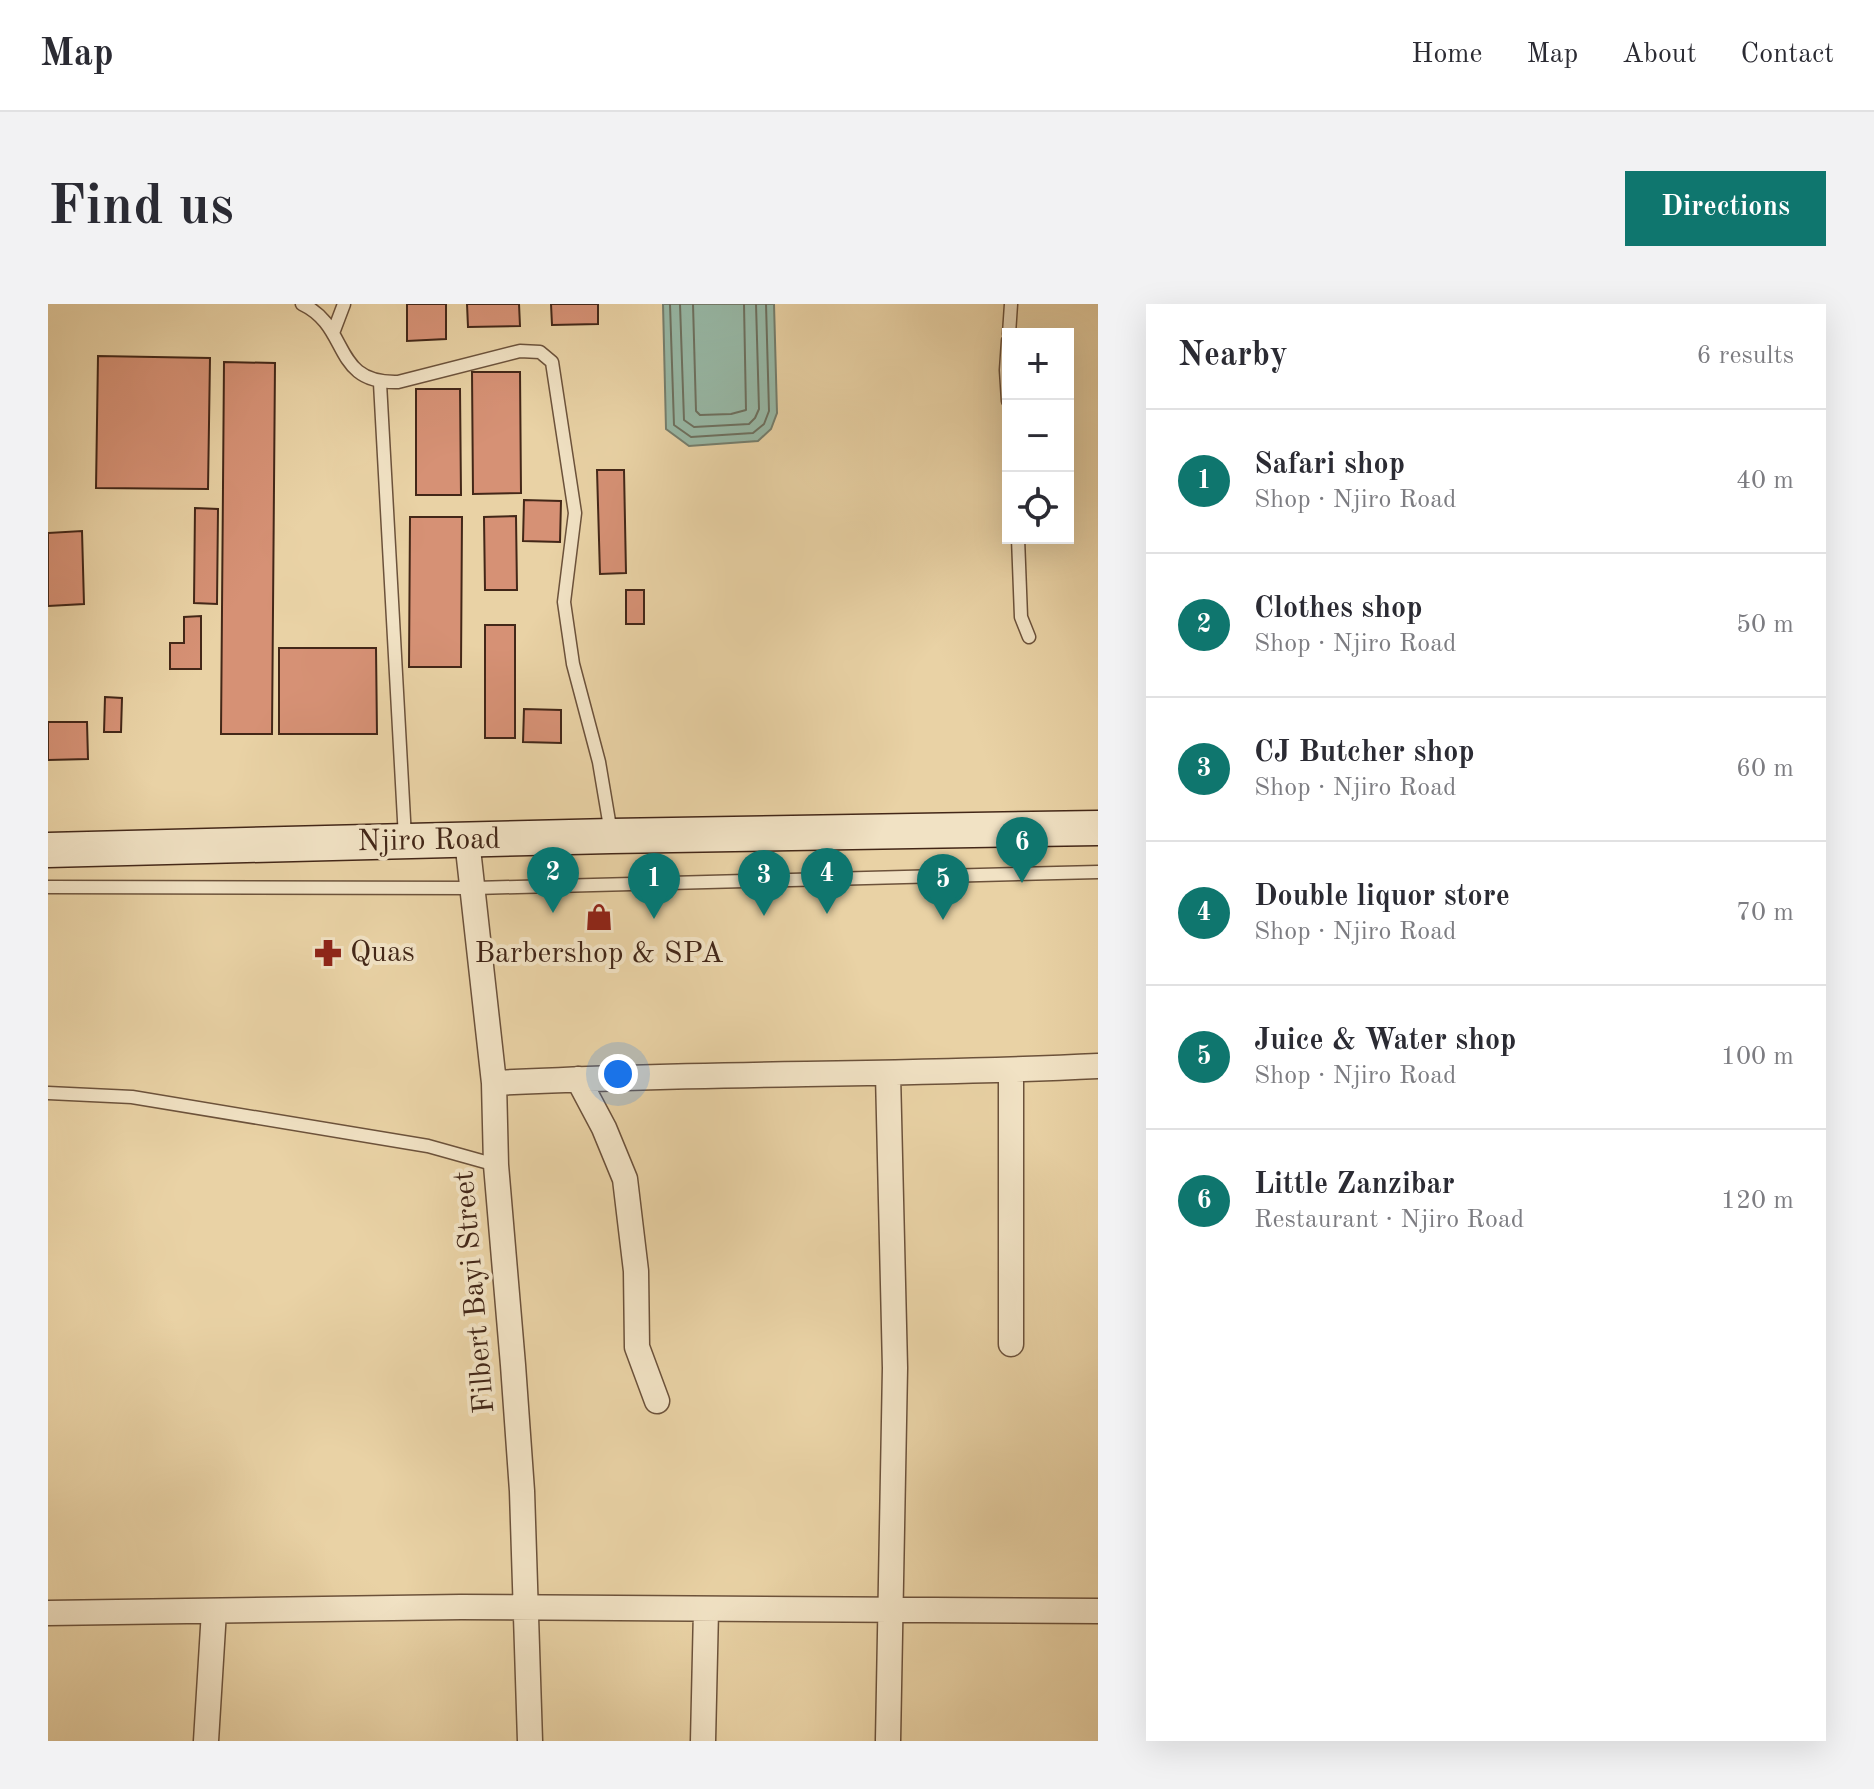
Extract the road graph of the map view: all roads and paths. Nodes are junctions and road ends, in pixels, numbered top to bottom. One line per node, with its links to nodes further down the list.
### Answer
1 (302, 304): 5 (lane)
2 (344, 304): 5 (lane)
3 (1011, 304): 4 (lane)
4 (1009, 328)
5 (333, 333): 6 (lane)
6 (380, 383): 10 (lane); 12 (lane)
7 (1018, 544): 8 (lane)
8 (1029, 637)
9 (1098, 828): 10 (street, Njiro Road)
10 (611, 836): 11 (street, Njiro Road)
11 (467, 840): 12 (street, Njiro Road); 16 (street, Filbert Bayi Street)
12 (405, 841): 13 (street, Njiro Road)
13 (48, 850)
14 (1098, 872): 16 (lane)
15 (48, 887): 16 (lane)
16 (475, 888): 21 (street, Filbert Bayi Street)
17 (1098, 1066): 18 (street)
18 (1011, 1071): 19 (street); 24 (street)
19 (888, 1074): 20 (street); 27 (street)
20 (578, 1079): 21 (street); 25 (street)
21 (494, 1083): 23 (street, Filbert Bayi Street)
22 (48, 1093): 23 (lane)
23 (496, 1165): 26 (street, Filbert Bayi Street)
24 (1011, 1344)
25 (657, 1401)
26 (525, 1607): 28 (street); 29 (street); 33 (street, Filbert Bayi Street)
27 (890, 1609): 28 (street); 30 (street); 35 (street)
28 (706, 1610): 34 (street)
29 (214, 1611): 31 (street); 32 (street)
30 (1098, 1611)
31 (48, 1613)
32 (206, 1741)
33 (530, 1741)
34 (703, 1741)
35 (888, 1741)

